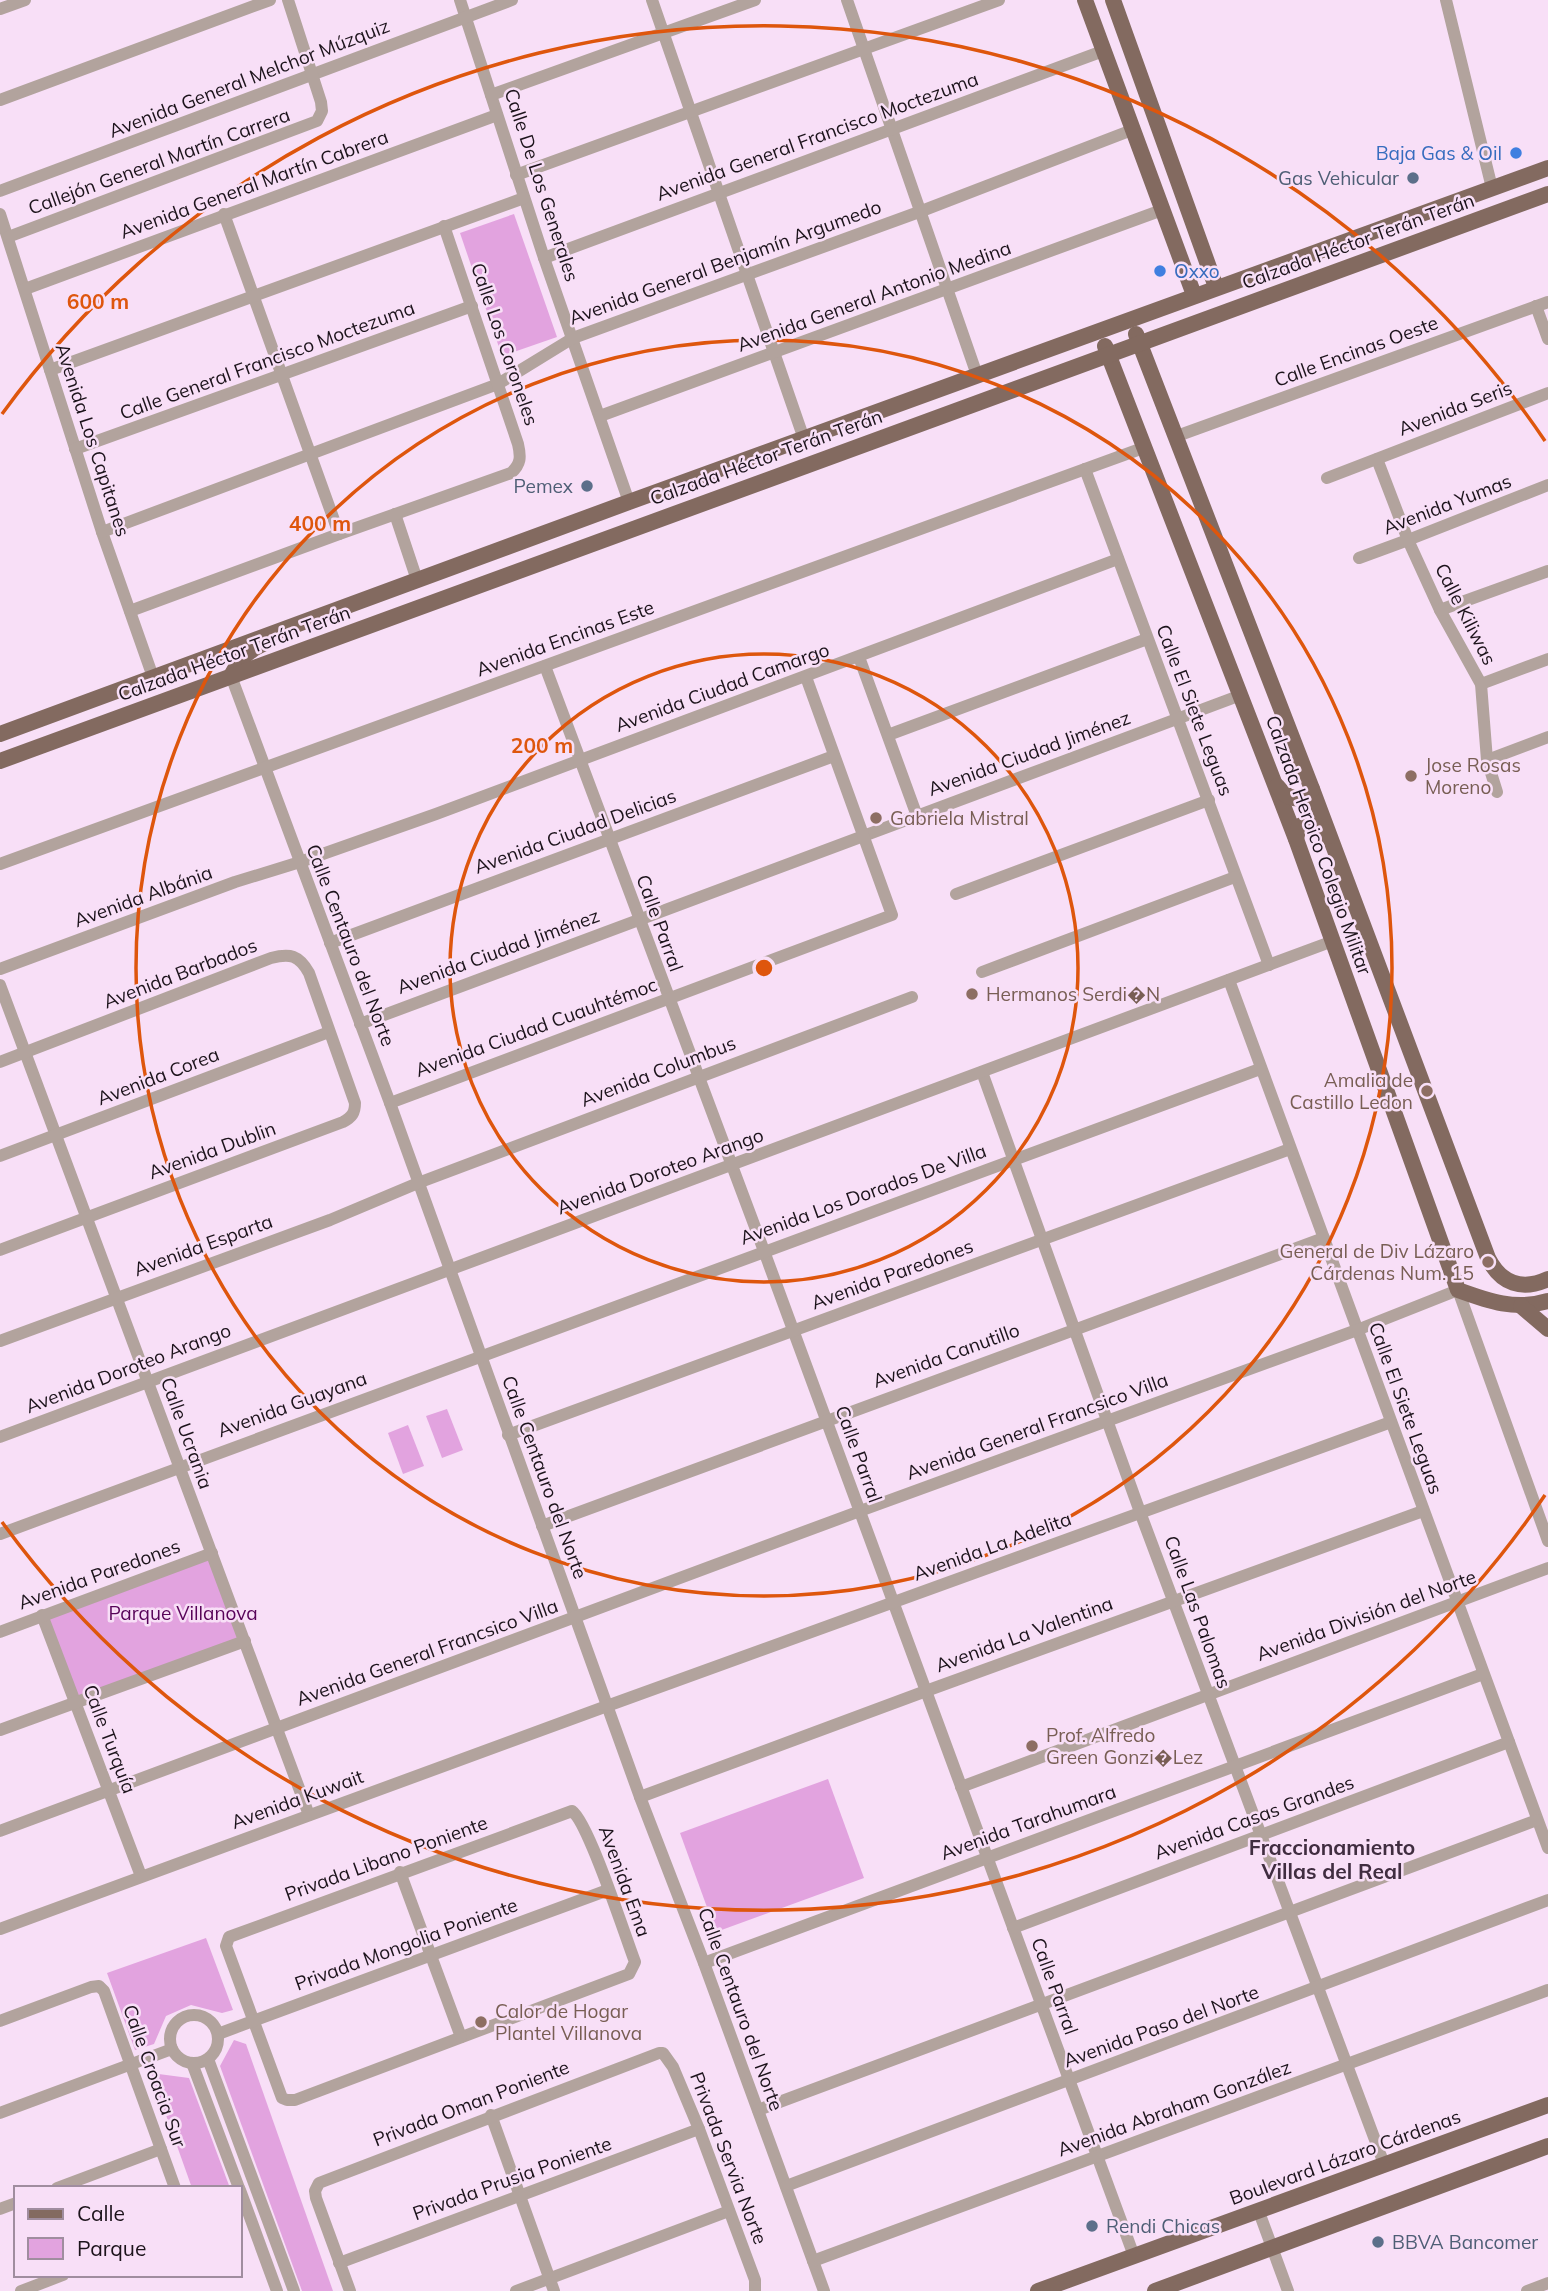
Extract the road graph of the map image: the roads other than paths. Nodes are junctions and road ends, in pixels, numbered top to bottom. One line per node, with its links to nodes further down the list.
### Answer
1 (25, 0): 13 (street)
2 (270, 0): 20 (street)
3 (288, 0): 18 (street)
4 (460, 0): 14 (street, Calle De Los Generales)
5 (512, 0): 14 (street, Avenida General Melchor Múzquiz)
6 (652, 0): 15 (street)
7 (755, 0): 15 (street)
8 (847, 0): 16 (street)
9 (999, 0): 16 (street)
10 (1085, 0): 17 (main road)
11 (1113, 0): 38 (main road)
12 (1446, 0): 27 (street)
13 (0, 9)
14 (466, 17): 18 (street, Avenida General Melchor Múzquiz); 19 (street, Calle De Los Generales)
15 (663, 34): 19 (street); 21 (street)
16 (863, 51): 21 (street); 23 (street)
17 (1103, 51): 23 (street, Avenida General Francisco Moctezuma); 24 (main road)
18 (312, 75): 28 (street, Avenida General Melchor Múzquiz); 37 (street, Callejón General Martín Carrera)
19 (491, 95): 22 (street, Calle De Los Generales)
20 (0, 100)
21 (691, 113): 26 (street); 29 (street)
22 (498, 116): 26 (street, Calle De Los Generales); 35 (street, Avenida General Martín Cabrera)
23 (890, 130): 29 (street, Avenida General Francisco Moctezuma); 33 (street)
24 (1132, 130): 32 (main road); 33 (street, Avenida General Benjamín Argumedo)
25 (1548, 168): 27 (main road, Calzada Héctor Terán Terán)
26 (516, 175): 31 (street, Calle De Los Generales)
27 (1492, 188): 42 (main road, Calzada Héctor Terán Terán)
28 (0, 191)
29 (718, 192): 40 (street, Avenida General Francisco Moctezuma); 41 (street)
30 (1548, 194): 53 (main road, Calzada Héctor Terán Terán)
31 (524, 198): 36 (street); 40 (street, Calle De Los Generales)
32 (1162, 211): 39 (main road); 44 (street, Avenida General Antonio Medina)
33 (919, 212): 41 (street, Avenida General Benjamín Argumedo); 44 (street)
34 (0, 214): 37 (street, Avenida Los Capitanes)
35 (224, 214): 43 (street, Avenida General Martín Cabrera); 46 (street)
36 (444, 226): 46 (street); 48 (street, Calle Los Coroneles)
37 (8, 237): 43 (street, Avenida Los Capitanes)
38 (1199, 239): 39 (main road); 42 (main road)
39 (1176, 247): 45 (main road)
40 (544, 258): 51 (street, Calle De Los Generales)
41 (746, 273): 51 (street, Avenida General Benjamín Argumedo); 54 (street)
42 (1216, 287): 45 (main road, Calzada Héctor Terán Terán)
43 (25, 289): 56 (street, Avenida Los Capitanes)
44 (947, 290): 54 (street, Avenida General Antonio Medina); 57 (street)
45 (1195, 295): 49 (main road, Calzada Héctor Terán Terán)
46 (253, 296): 56 (street); 58 (street)
47 (1542, 304): 52 (street); 62 (street, Calle Encinas Oeste)
48 (471, 306): 58 (street, Calle General Francisco Moctezuma); 59 (street, Calle Los Coroneles)
49 (1131, 319): 50 (main road, Calzada Héctor Terán Terán); 53 (main road, Calzada Heroico Colegio Militar)
50 (1099, 331): 55 (main road, Calzada Heroico Colegio Militar); 57 (main road, Calzada Héctor Terán Terán)
51 (573, 338): 59 (street, Avenida General Benjamín Argumedo); 61 (street, Calle De Los Generales)
52 (1548, 339)
53 (1139, 342): 55 (main road, Calzada Héctor Terán Terán); 62 (main road, Calzada Heroico Colegio Militar)
54 (774, 353): 61 (street, Avenida General Antonio Medina); 63 (street)
55 (1108, 354): 64 (main road, Calzada Heroico Colegio Militar); 71 (main road, Calzada Héctor Terán Terán)
56 (50, 370): 65 (street, Avenida Los Capitanes)
57 (977, 375): 63 (main road, Calzada Héctor Terán Terán)
58 (280, 376): 65 (street, Calle General Francisco Moctezuma); 66 (street)
59 (498, 384): 66 (street, Avenida General Benjamín Argumedo); 73 (street, Calle Los Coroneles)
60 (1548, 393): 67 (street, Avenida Seris)
61 (600, 416): 72 (street, Calle De Los Generales)
62 (1177, 436): 104 (main road, Calzada Heroico Colegio Militar)
63 (804, 439): 71 (main road); 72 (main road, Calzada Héctor Terán Terán)
64 (1143, 448): 68 (street, Avenida Encinas Este); 92 (main road, Calzada Heroico Colegio Militar)
65 (75, 449): 74 (street, Avenida Los Capitanes)
66 (309, 456): 74 (street, Avenida General Benjamín Argumedo); 75 (street)
67 (1377, 459): 69 (street, Avenida Seris); 76 (street, Calle Kiliwas)
68 (1085, 469): 78 (street, Calle El Siete Leguas); 87 (street, Avenida Encinas Este)
69 (1327, 478)
70 (1548, 485): 76 (street, Avenida Yumas)
71 (733, 491): 88 (main road, Calzada Héctor Terán Terán)
72 (629, 502): 80 (main road, Calzada Héctor Terán Terán)
73 (395, 514): 75 (street); 80 (street)
74 (102, 532): 83 (street, Avenida Los Capitanes)
75 (339, 534): 83 (street)
76 (1408, 540): 77 (street, Avenida Yumas); 82 (street, Calle Kiliwas)
77 (1359, 558)
78 (1118, 559): 84 (street, Calle El Siete Leguas); 85 (street, Avenida Ciudad Camargo)
79 (1548, 571): 82 (street)
80 (417, 580): 81 (main road, Calzada Héctor Terán Terán)
81 (345, 607): 88 (main road); 89 (main road, Calzada Héctor Terán Terán)
82 (1440, 610): 91 (street, Calle Kiliwas)
83 (130, 611): 89 (street, Avenida Los Capitanes)
84 (1147, 639): 93 (street, Calle El Siete Leguas); 95 (street)
85 (859, 657): 90 (street, Avenida Ciudad Camargo); 95 (street)
86 (1548, 659): 91 (street)
87 (545, 666): 99 (street, Calle Parral); 102 (street, Avenida Encinas Este)
88 (231, 676): 97 (main road, Calzada Héctor Terán Terán); 102 (street, Calle Centauro del Norte)
89 (153, 677): 94 (main road, Calzada Héctor Terán Terán); 97 (main road)
90 (806, 677): 98 (street); 99 (street, Avenida Ciudad Camargo)
91 (1481, 684): 100 (street, Calle Kiliwas)
92 (1241, 695): 93 (street, Avenida Ciudad Jiménez); 103 (main road, Calzada Heroico Colegio Militar)
93 (1177, 719): 106 (street, Calle El Siete Leguas); 107 (street, Avenida Ciudad Jiménez)
94 (0, 734)
95 (888, 735): 107 (street)
96 (1548, 737): 100 (street)
97 (25, 752): 101 (main road, Calzada Héctor Terán Terán)
98 (834, 756): 108 (street); 110 (street, Avenida Ciudad Delicias)
99 (580, 760): 110 (street, Calle Parral); 112 (street, Avenida Ciudad Camargo)
100 (1487, 760): 105 (street, Calle Kiliwas)
101 (0, 761)
102 (264, 768): 112 (street, Calle Centauro del Norte); 113 (street, Avenida Encinas Este)
103 (1273, 781): 104 (main road); 111 (main road, Calzada Heroico Colegio Militar)
104 (1312, 789): 109 (main road, Calzada Heroico Colegio Militar)
105 (1497, 792)
106 (1209, 800): 114 (street, Calle El Siete Leguas); 115 (street)
107 (917, 816): 108 (street, Avenida Ciudad Jiménez)
108 (863, 836): 116 (street, Avenida Ciudad Jiménez); 125 (street, Avenida Ciudad Cuauhtémoc)
109 (1330, 838): 111 (main road); 146 (main road, Calzada Heroico Colegio Militar)
110 (609, 839): 116 (street, Calle Parral); 118 (street, Avenida Ciudad Delicias)
111 (1296, 839): 117 (main road, Calzada Heroico Colegio Militar)
112 (300, 862): 118 (street, Calle Centauro del Norte); 120 (street, Avenida Albánia)
113 (0, 864)
114 (1236, 877): 119 (street, Calle El Siete Leguas); 121 (street)
115 (957, 894)
116 (639, 920): 125 (street, Calle Parral); 126 (street, Avenida Ciudad Jiménez)
117 (1333, 942): 119 (street, Avenida Doroteo Arango); 147 (main road, Calzada Heroico Colegio Militar)
118 (330, 943): 126 (street, Calle Centauro del Norte)
119 (1269, 965): 122 (street, Avenida Doroteo Arango)
120 (0, 969)
121 (982, 972)
122 (1229, 980): 130 (street, Calle El Siete Leguas); 131 (street, Avenida Doroteo Arango)
123 (0, 985): 128 (street, Calle Ucrania)
124 (912, 997): 132 (street, Avenida Columbus)
125 (668, 999): 132 (street, Calle Parral); 133 (street, Avenida Ciudad Cuauhtémoc)
126 (360, 1024): 133 (street, Calle Centauro del Norte)
127 (329, 1032): 128 (street, Avenida Barbados); 134 (street, Avenida Corea); 140 (street, Avenida Dublin)
128 (25, 1053): 129 (street, Avenida Barbados); 134 (street, Calle Ucrania)
129 (0, 1062)
130 (1260, 1069): 135 (street, Calle El Siete Leguas); 137 (street, Avenida Los Dorados De Villa)
131 (982, 1072): 137 (street, Calle Las Palomas); 138 (street, Avenida Doroteo Arango)
132 (699, 1076): 138 (street, Calle Parral); 139 (street, Avenida Columbus)
133 (390, 1102): 139 (street, Calle Centauro del Norte)
134 (56, 1135): 136 (street, Avenida Corea); 140 (street, Calle Ucrania)
135 (1290, 1149): 141 (street, Calle El Siete Leguas); 142 (street, Avenida Paredones)
136 (0, 1156)
137 (1014, 1159): 142 (street, Calle Las Palomas); 144 (street, Avenida Los Dorados De Villa)
138 (732, 1166): 144 (street, Calle Parral); 145 (street, Avenida Doroteo Arango)
139 (418, 1183): 145 (street, Calle Centauro del Norte); 148 (street, Avenida Esparta)
140 (86, 1217): 143 (street, Avenida Dublin); 148 (street, Calle Ucrania)
141 (1324, 1238): 151 (street, Avenida Canutillo); 154 (street, Calle El Siete Leguas)
142 (1041, 1240): 151 (street, Calle Las Palomas); 153 (street, Avenida Paredones)
143 (0, 1250)
144 (764, 1251): 153 (street, Calle Parral); 156 (street, Avenida Los Dorados De Villa)
145 (449, 1268): 156 (street, Calle Centauro del Norte); 157 (street, Avenida Doroteo Arango)
146 (1548, 1279)
147 (1458, 1290): 150 (main road); 154 (street, Avenida General Francsico Villa); 169 (street)
148 (116, 1297): 155 (street, Avenida Esparta); 157 (street, Calle Ucrania)
149 (1548, 1301): 150 (main road)
150 (1521, 1306): 152 (main road)
151 (1075, 1329): 158 (street, Avenida Canutillo); 159 (street, Calle Las Palomas)
152 (1548, 1329)
153 (793, 1330): 158 (street, Calle Parral); 161 (street, Avenida Paredones)
154 (1357, 1330): 159 (street, Avenida General Francsico Villa); 160 (street, Calle El Siete Leguas)
155 (0, 1342)
156 (480, 1356): 161 (street, Calle Centauro del Norte); 163 (street, Avenida Guayana)
157 (148, 1382): 162 (street, Avenida Doroteo Arango); 163 (street, Calle Ucrania)
158 (826, 1420): 164 (street, Calle Parral); 167 (street, Avenida Canutillo)
159 (1107, 1420): 164 (street, Avenida General Francsico Villa); 166 (street, Calle Las Palomas)
160 (1391, 1422): 165 (street, Calle El Siete Leguas); 166 (street, Avenida La Adelita)
161 (508, 1435): 167 (street, Calle Centauro del Norte)
162 (0, 1437)
163 (179, 1466): 168 (street, Avenida Guayana); 170 (street, Calle Ucrania)
164 (860, 1511): 173 (street, Calle Parral); 176 (street, Avenida General Francsico Villa)
165 (1423, 1511): 172 (street, Avenida La Valentina); 174 (street, Calle El Siete Leguas)
166 (1140, 1512): 172 (street, Calle Las Palomas); 173 (street, Avenida La Adelita)
167 (542, 1526): 176 (street, Calle Centauro del Norte)
168 (0, 1534)
169 (1548, 1541)
170 (212, 1553): 175 (street, Avenida Paredones); 178 (street, Calle Ucrania)
171 (1548, 1568): 174 (street, Avenida División del Norte)
172 (1174, 1600): 180 (street, Avenida La Valentina); 181 (street, Calle Las Palomas)
173 (893, 1602): 180 (street, Calle Parral); 183 (street, Avenida La Adelita)
174 (1456, 1602): 179 (street, Calle El Siete Leguas); 181 (street, Avenida División del Norte)
175 (43, 1615): 177 (street, Avenida Paredones); 182 (street, Calle Turquía)
176 (576, 1618): 183 (street, Calle Centauro del Norte); 184 (street, Avenida General Francsico Villa)
177 (0, 1632)
178 (245, 1640): 182 (street); 184 (street, Calle Ucrania)
179 (1483, 1674): 186 (street, Calle El Siete Leguas); 187 (street, Avenida Tarahumara)
180 (926, 1691): 188 (street, Calle Parral); 190 (street, Avenida La Valentina)
181 (1208, 1694): 187 (street, Calle Las Palomas); 188 (street, Avenida División del Norte)
182 (75, 1703): 185 (street); 189 (street, Calle Turquía)
183 (607, 1706): 190 (street, Calle Centauro del Norte); 192 (street, Avenida Kuwait)
184 (277, 1728): 189 (street, Avenida General Francsico Villa); 192 (street, Calle Ucrania)
185 (0, 1730)
186 (1509, 1742): 193 (street, Calle El Siete Leguas); 195 (street, Avenida Casas Grandes)
187 (1236, 1765): 195 (street, Calle Las Palomas); 197 (street, Avenida Tarahumara)
188 (961, 1787): 197 (street, Calle Parral)
189 (109, 1791): 194 (street, Avenida General Francsico Villa); 199 (street, Calle Turquía)
190 (640, 1797): 206 (street, Calle Centauro del Norte)
191 (565, 1812): 198 (street, Privada Libano Poniente); 200 (street, Avenida Ema)
192 (309, 1815): 199 (street, Avenida Kuwait)
193 (1537, 1820): 196 (street, Calle El Siete Leguas); 202 (street)
194 (0, 1831)
195 (1261, 1835): 202 (street, Calle Las Palomas); 203 (street, Avenida Casas Grandes)
196 (1548, 1848)
197 (987, 1858): 203 (street, Calle Parral); 206 (street, Avenida Tarahumara)
198 (400, 1872): 205 (street); 211 (street, Privada Libano Poniente)
199 (141, 1876): 204 (street, Avenida Kuwait)
200 (608, 1890): 205 (street, Privada Mongolia Poniente); 213 (street, Avenida Ema)
201 (1548, 1900): 207 (street, Avenida Paso del Norte)
202 (1289, 1912): 207 (street, Calle Las Palomas); 209 (street)
203 (1013, 1927): 209 (street, Calle Parral)
204 (0, 1929)
205 (430, 1956): 211 (street, Privada Mongolia Poniente); 213 (street)
206 (704, 1963): 222 (street, Calle Centauro del Norte)
207 (1317, 1988): 219 (street, Calle Las Palomas); 220 (street, Avenida Paso del Norte)
208 (1548, 1990): 219 (street, Avenida Abraham González)
209 (1041, 2004): 220 (street, Calle Parral); 222 (street)
210 (0, 2021): 218 (street, Calle Croacia Sur)
211 (254, 2021): 212 (street, Privada Mongolia Poniente); 213 (street)
212 (218, 2034): 214 (street); 216 (street)
213 (461, 2037)
214 (172, 2049): 217 (street); 218 (street)
215 (652, 2055): 224 (street, Privada Oman Poniente); 225 (street, Privada Servia Norte)
216 (208, 2059): 217 (street); 238 (street)
217 (192, 2063): 232 (street)
218 (131, 2064): 223 (street); 227 (street, Calle Croacia Sur)
219 (1345, 2064): 228 (street, Avenida Abraham González); 229 (street, Calle Las Palomas)
220 (1069, 2080): 228 (street, Calle Parral); 233 (street, Avenida Paso del Norte)
221 (1548, 2105): 229 (main road, Boulevard Lázaro Cárdenas)
222 (758, 2110): 233 (street, Calle Centauro del Norte)
223 (0, 2113)
224 (491, 2115): 234 (street); 243 (street, Privada Oman Poniente)
225 (699, 2129): 234 (street, Privada Prusia Poniente); 236 (street, Privada Servia Norte)
226 (1548, 2146): 240 (main road)
227 (161, 2149): 230 (street); 231 (street, Calle Croacia Sur)
228 (1098, 2157): 241 (street, Calle Parral); 242 (street, Avenida Abraham González)
229 (1384, 2164): 237 (main road, Boulevard Lázaro Cárdenas)
230 (62, 2186)
231 (174, 2186)
232 (238, 2186)
233 (786, 2186): 242 (street, Calle Centauro del Norte)
234 (520, 2195): 243 (street, Privada Prusia Poniente); 246 (street)
235 (242, 2196): 239 (street)
236 (729, 2211): 246 (street); 252 (street, Privada Servia Norte)
237 (1259, 2212): 240 (street); 241 (main road, Boulevard Lázaro Cárdenas)
238 (265, 2213): 239 (street); 249 (street)
239 (251, 2219): 248 (street)
240 (1272, 2249): 255 (main road); 256 (street)
241 (1133, 2256): 254 (main road, Boulevard Lázaro Cárdenas)
242 (813, 2261): 253 (street, Calle Centauro del Norte)
243 (339, 2263): 250 (street)
244 (58, 2277): 247 (street)
245 (1548, 2283): 257 (street)
246 (552, 2285): 251 (street)
247 (21, 2291)
248 (277, 2291)
249 (294, 2291)
250 (350, 2291)
251 (516, 2291)
252 (755, 2291)
253 (824, 2291)
254 (1038, 2291)
255 (1154, 2291)
256 (1288, 2291)
257 (1527, 2291)

